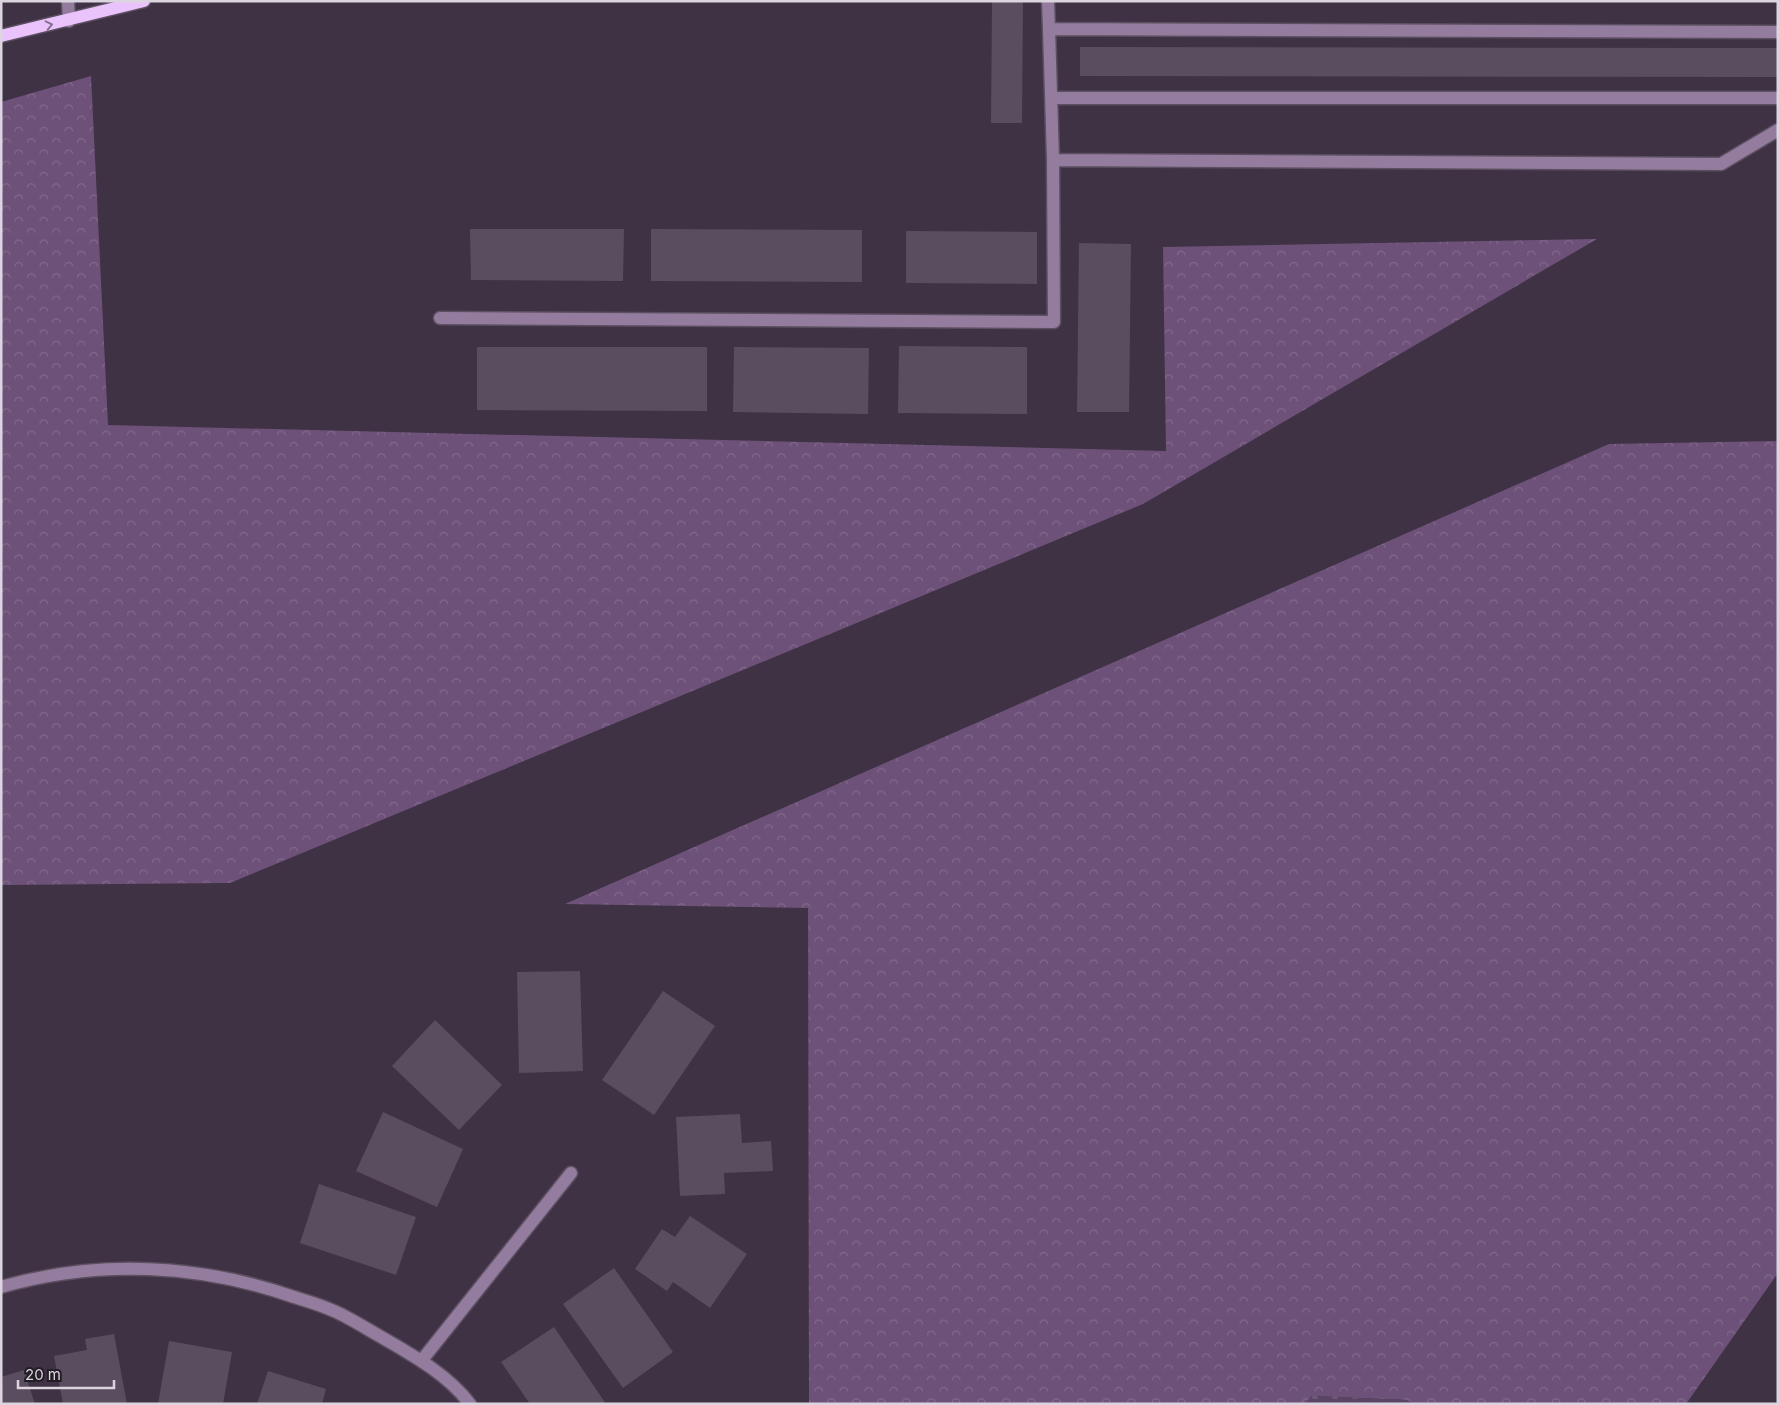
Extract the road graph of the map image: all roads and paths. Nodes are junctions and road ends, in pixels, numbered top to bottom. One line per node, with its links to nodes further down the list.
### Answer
1 (68, 1): 4 (street)
2 (144, 1): 4 (main road)
3 (1048, 1): 5 (street)
4 (69, 21): 7 (main road, one-way to 4)
5 (1048, 29): 6 (street); 8 (street)
6 (1778, 32)
7 (1, 36)
8 (1051, 98): 9 (street); 11 (street)
9 (1778, 98)
10 (1778, 130): 11 (street)
11 (1053, 160): 12 (street)
12 (440, 318)
13 (571, 1173): 15 (street)
14 (1, 1287): 15 (street)
15 (422, 1360): 16 (street)
16 (470, 1404)

